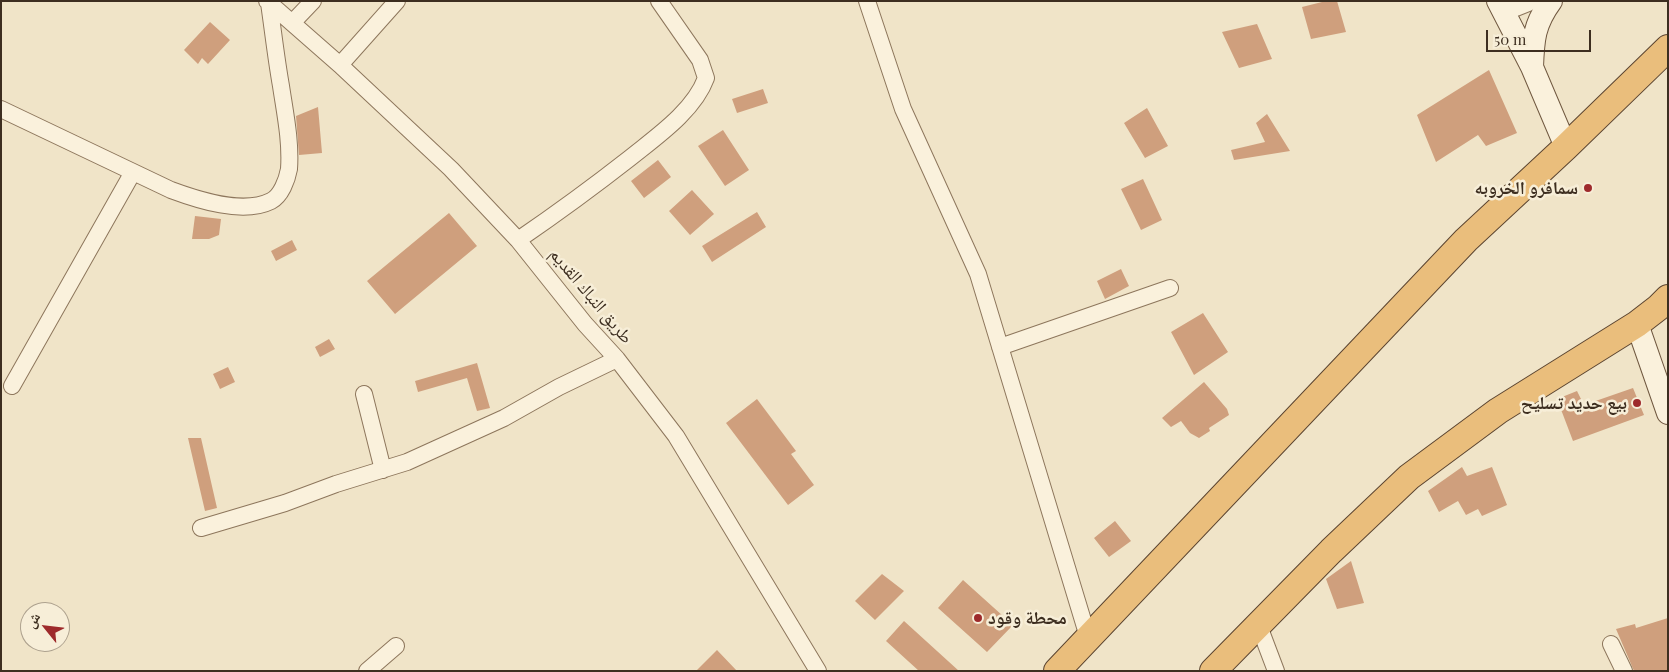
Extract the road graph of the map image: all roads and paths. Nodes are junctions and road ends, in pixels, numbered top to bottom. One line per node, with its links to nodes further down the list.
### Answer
1 (313, 1): 9 (street)
2 (397, 1): 11 (street)
3 (659, 1): 16 (street)
4 (867, 1): 20 (street)
5 (1528, 1): 8 (street)
6 (1551, 1): 12 (main road)
7 (268, 2): 9 (street, طريق النباك القديم); 15 (street)
8 (1501, 6): 12 (main road)
9 (292, 23): 11 (street, طريق النباك القديم)
10 (1668, 48): 14 (highway)
11 (340, 65): 16 (street, طريق النباك القديم)
12 (1532, 67): 14 (main road)
13 (1, 109): 15 (street)
14 (1566, 148): 28 (highway)
15 (132, 172): 22 (street)
16 (518, 240): 21 (street, طريق النباك القديم)
17 (1170, 288): 20 (street)
18 (1668, 298): 19 (highway)
19 (1636, 324): 24 (main road); 27 (highway)
20 (1000, 347): 28 (street)
21 (617, 359): 25 (street); 32 (street, طريق النباك القديم)
22 (12, 386)
23 (364, 394): 25 (street)
24 (1668, 413)
25 (382, 470): 26 (street)
26 (201, 528)
27 (1259, 626): 34 (highway); 35 (street)
28 (1088, 637): 33 (highway)
29 (1611, 644): 36 (street)
30 (396, 646): 31 (street)
31 (366, 671)
32 (818, 671)
33 (1057, 671)
34 (1213, 671)
35 (1276, 671)
36 (1624, 671)

